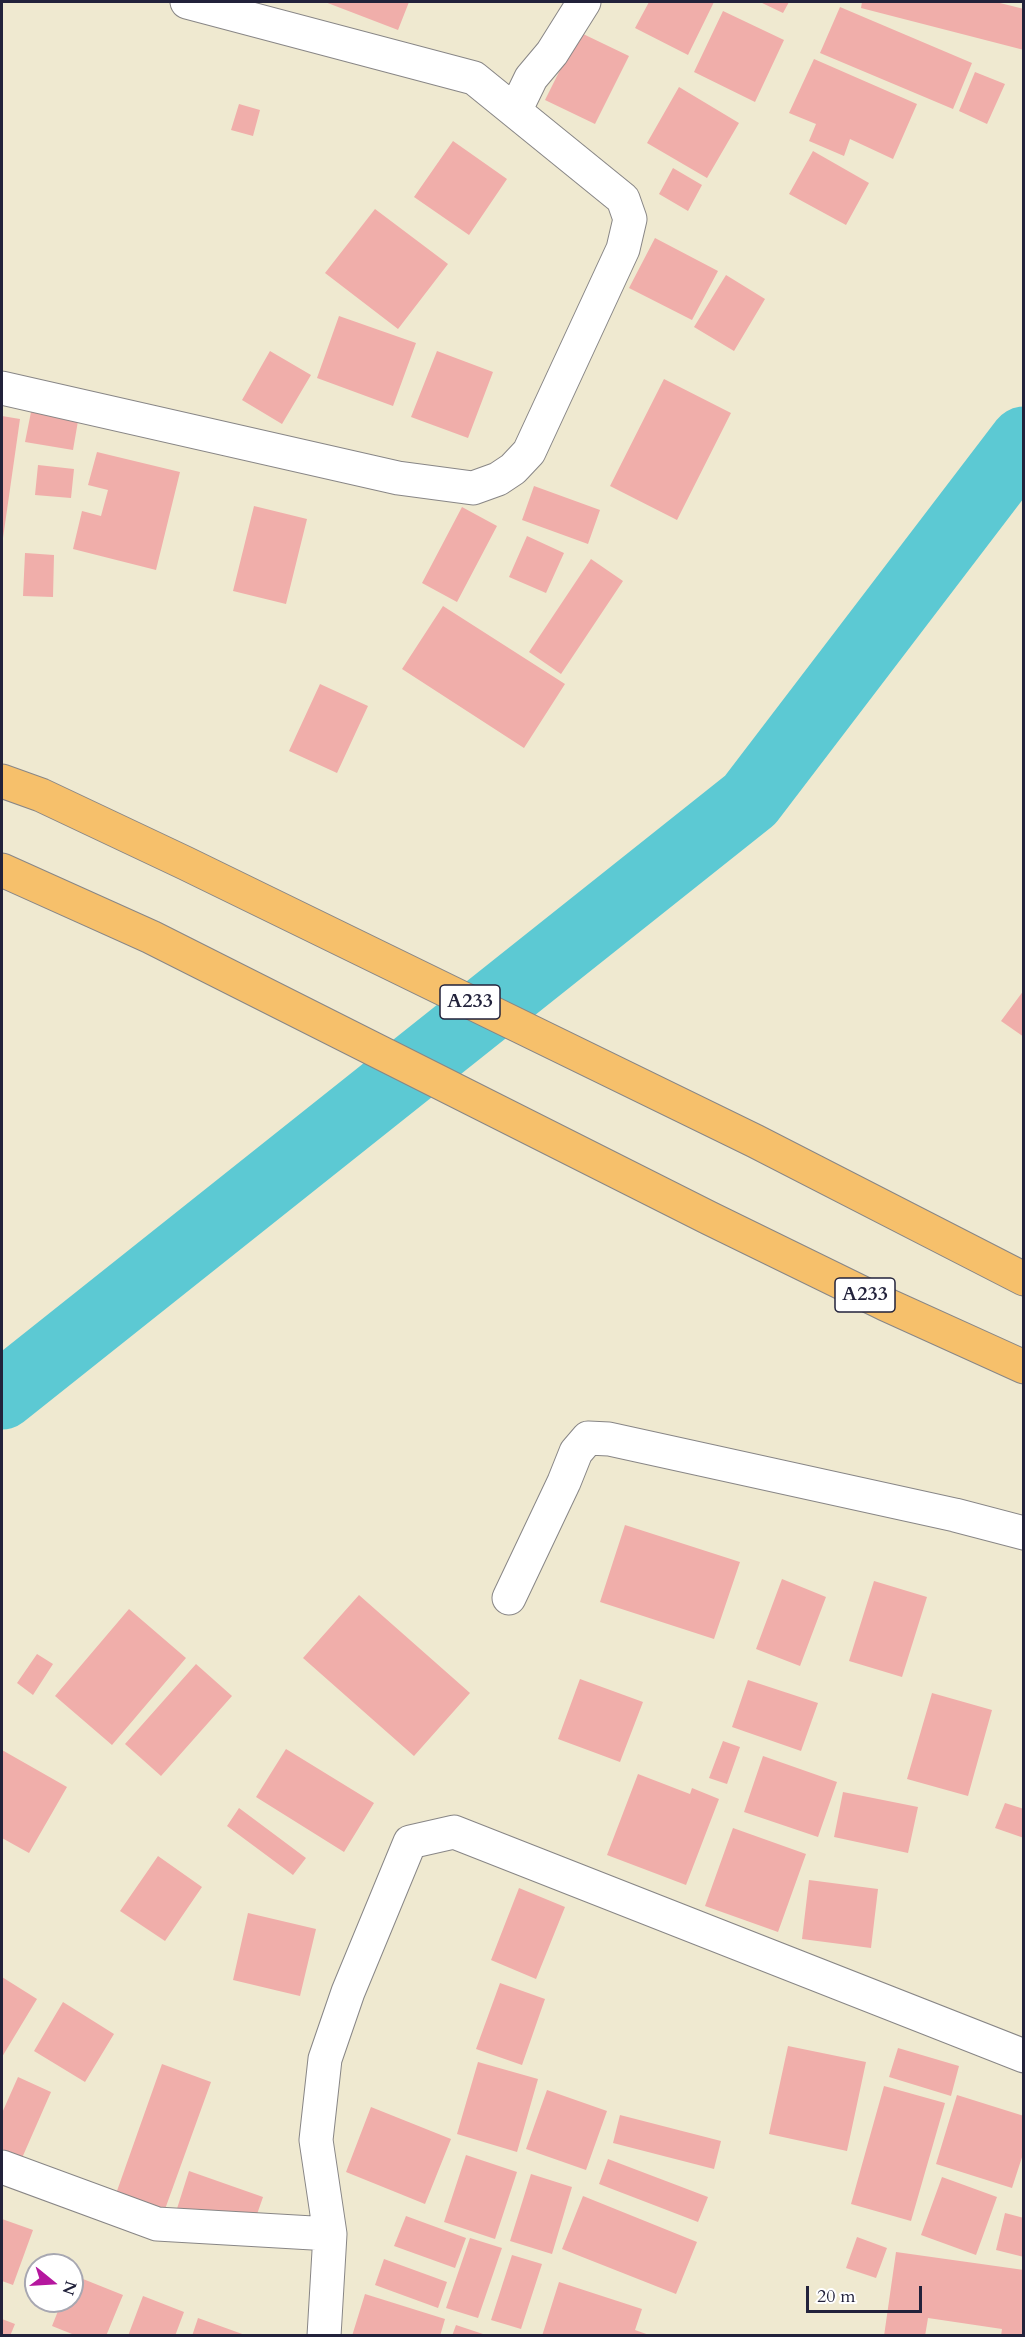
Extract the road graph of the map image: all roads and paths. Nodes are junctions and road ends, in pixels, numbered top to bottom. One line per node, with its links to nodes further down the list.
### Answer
1 (187, 2): 3 (street)
2 (584, 2): 3 (street)
3 (515, 111): 4 (street)
4 (2, 388)
5 (2, 781): 7 (highway, A233)
6 (2, 870): 8 (highway, A233)
7 (1023, 1279)
8 (1023, 1367)
9 (1023, 1533): 10 (street)
10 (509, 1598)
11 (1023, 2056): 13 (street)
12 (2, 2167): 13 (street)
13 (330, 2235): 14 (street)
14 (324, 2336)

